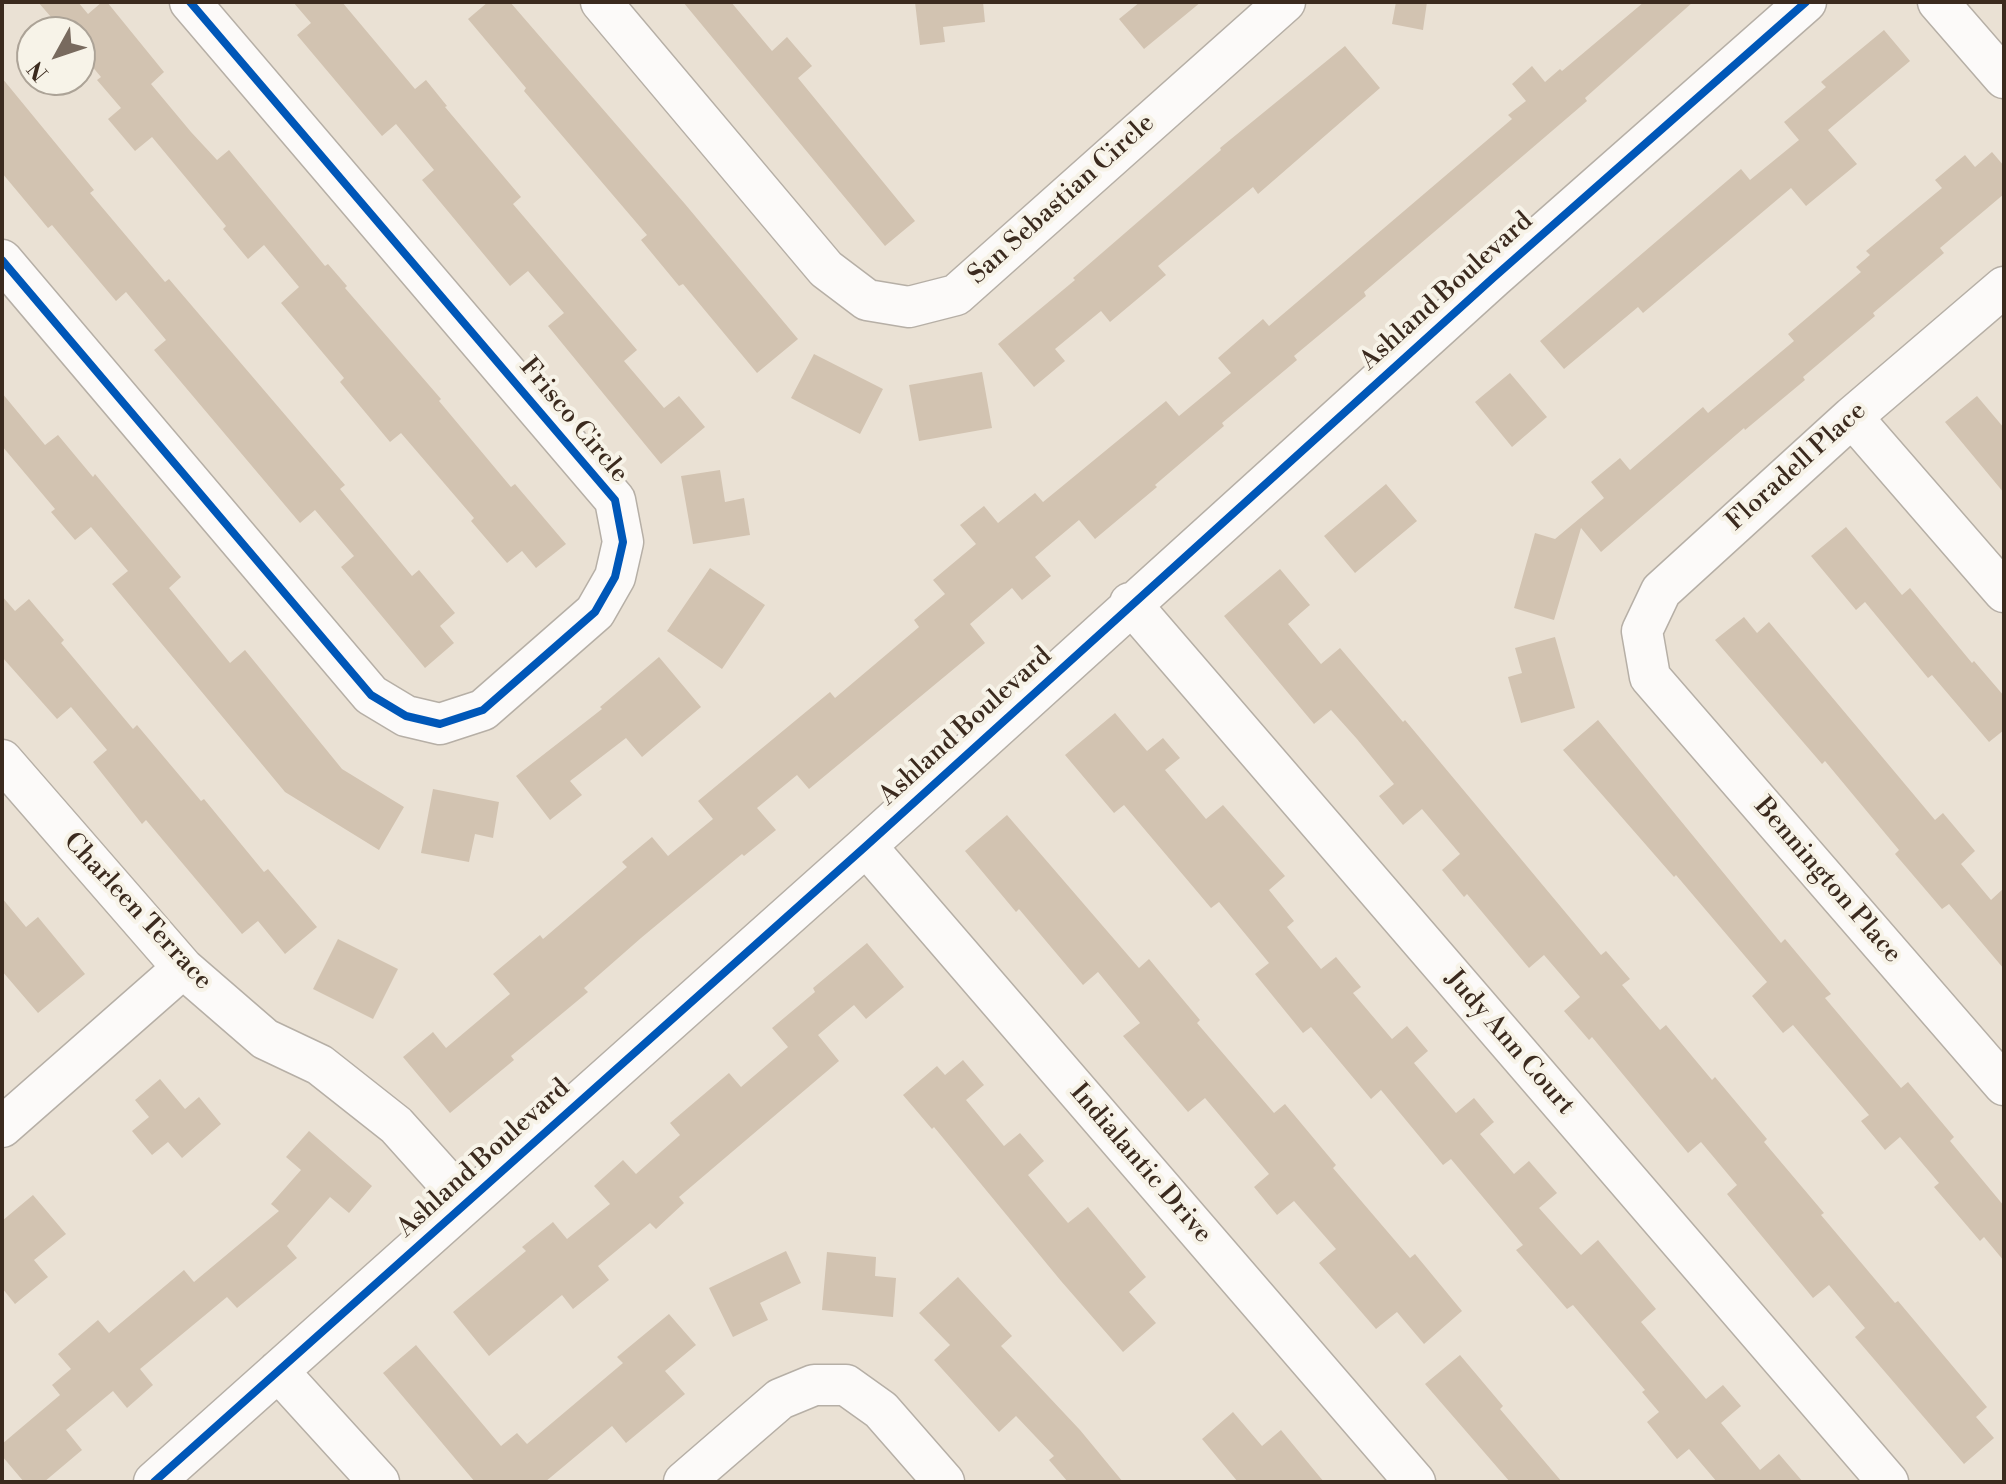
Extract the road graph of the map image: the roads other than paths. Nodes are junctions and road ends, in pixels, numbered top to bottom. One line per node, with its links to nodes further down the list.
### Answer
1 (190, 2): 7 (street, Frisco Circle)
2 (601, 2): 3 (street, San Sebastian Circle)
3 (1285, 2)
4 (1806, 2): 11 (street, Ashland Boulevard)
5 (1938, 2): 6 (street)
6 (2004, 78)
7 (2, 260)
8 (2004, 287): 9 (street, Floradell Place)
9 (1852, 417): 10 (street); 12 (street, Floradell Place)
10 (2004, 592)
11 (1130, 603): 14 (street, Ashland Boulevard); 25 (street, Judy Ann Court)
12 (1650, 677): 16 (street, Bennington Place)
13 (2, 760): 15 (street, Charleen Terrace)
14 (866, 846): 18 (street, Ashland Boulevard); 24 (street, Indialantic Drive)
15 (183, 968): 17 (street); 18 (street, Charleen Terrace)
16 (2004, 1085)
17 (2, 1127)
18 (466, 1203): 19 (street, Ashland Boulevard)
19 (278, 1371): 20 (street, Ashland Boulevard); 21 (street)
20 (154, 1482)
21 (379, 1482)
22 (684, 1482): 23 (street)
23 (944, 1482)
24 (1415, 1482)
25 (1888, 1482)

